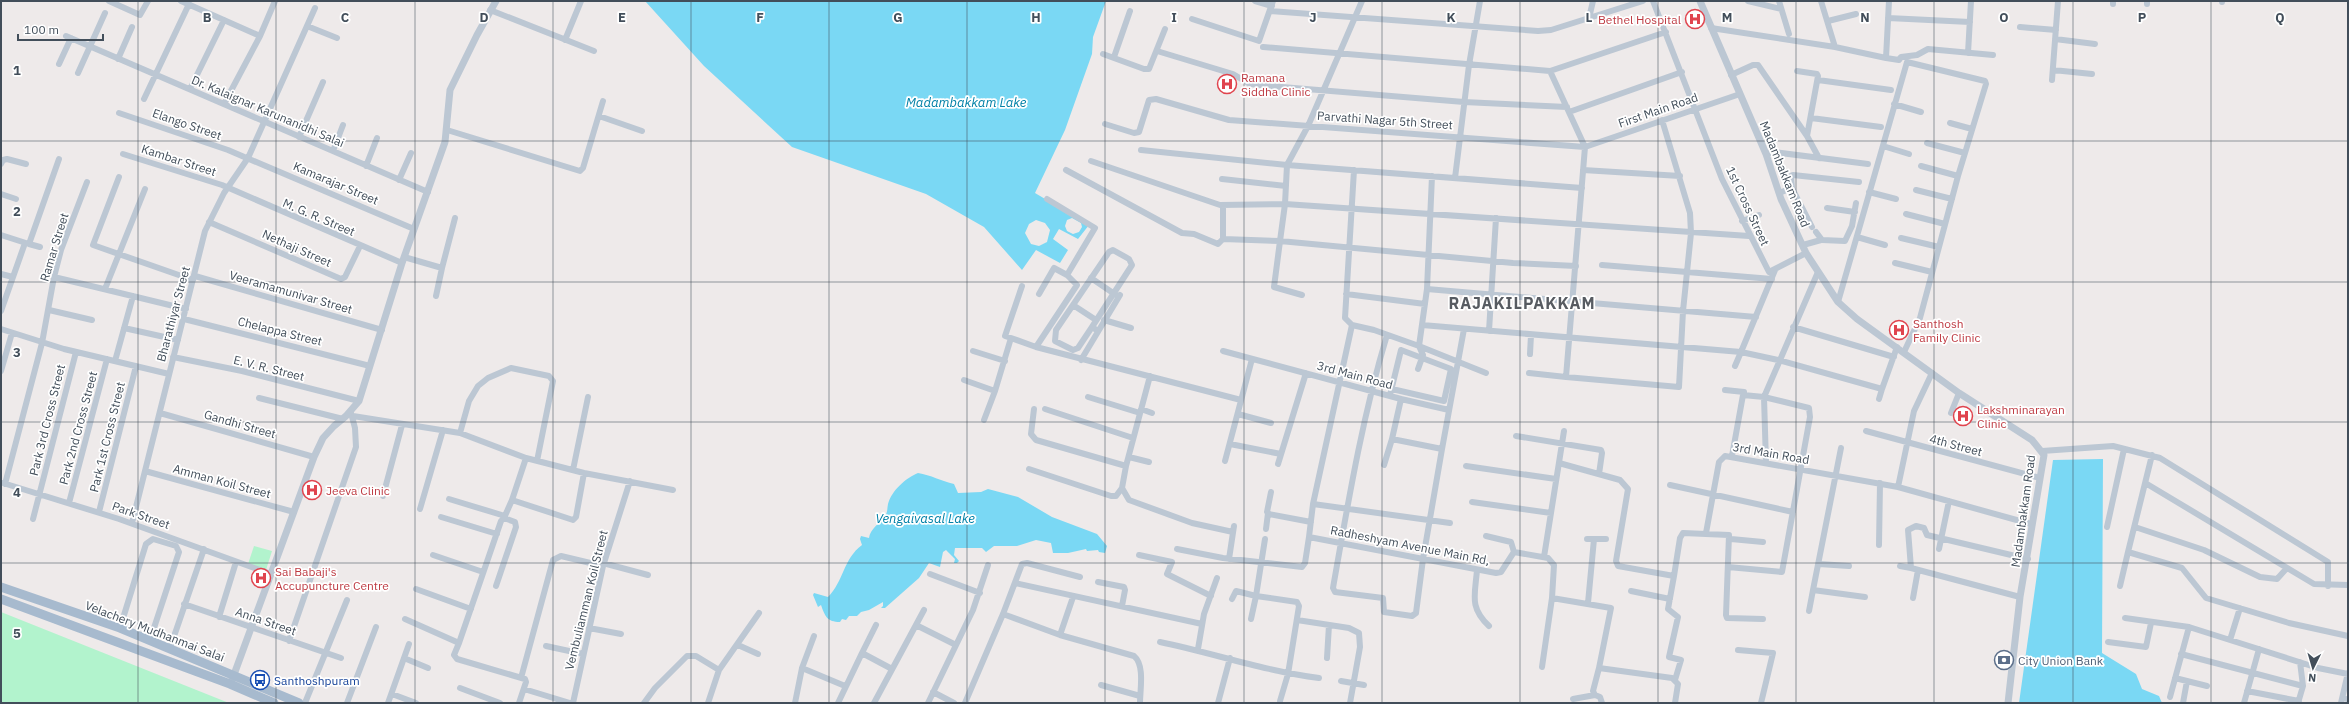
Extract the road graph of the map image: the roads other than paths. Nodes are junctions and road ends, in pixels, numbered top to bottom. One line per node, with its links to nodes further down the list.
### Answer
1 (109, 1): 2 (street)
2 (148, 1)
3 (181, 1): 20 (street)
4 (274, 1): 44 (street)
5 (496, 1): 24 (street)
6 (582, 1): 47 (street)
7 (1255, 1): 21 (street)
8 (1362, 1): 28 (street)
9 (1480, 1): 37 (street)
10 (1593, 1): 29 (street)
11 (1643, 1): 29 (street)
12 (1653, 1): 42 (street, 1st Cross Street)
13 (1700, 1): 39 (street, Madambakkam Road)
14 (1748, 1): 23 (street)
15 (1779, 1): 23 (street)
16 (1821, 1): 33 (street)
17 (1889, 1): 30 (street)
18 (1971, 1): 34 (street)
19 (2058, 1): 41 (street)
20 (189, 4): 32 (street); 69 (street)
21 (1272, 6): 28 (street); 31 (street)
22 (315, 8): 35 (street, Bharathiyar Street)
23 (1782, 9): 43 (street)
24 (490, 10): 47 (street); 97 (street)
25 (1130, 11): 58 (street)
26 (105, 13): 49 (street)
27 (1856, 14): 33 (street)
28 (1354, 18): 37 (street); 56 (street)
29 (1589, 18): 37 (street)
30 (1888, 18): 34 (street); 59 (street)
31 (1192, 19)
32 (224, 20): 44 (street); 74 (street)
33 (1828, 21): 51 (street)
34 (1970, 22): 54 (street)
35 (307, 26): 45 (street); 90 (street, Bharathiyar Street)
36 (132, 27): 60 (street)
37 (1476, 27): 62 (street)
38 (2020, 27): 41 (street)
39 (1711, 28): 51 (street); 70 (street, Madambakkam Road)
40 (1165, 30): 52 (street)
41 (2056, 30): 46 (street)
42 (1666, 32): 64 (street); 66 (street, 1st Cross Street)
43 (1789, 34)
44 (260, 36): 81 (street)
45 (336, 38)
46 (2055, 39): 48 (street); 63 (street)
47 (565, 40): 53 (street)
48 (2095, 44)
49 (90, 46): 60 (street, Dr. Kalaignar Karunanidhi Salai); 61 (street, Dr. Kalaignar Karunanidhi Salai); 67 (street)
50 (1263, 47): 56 (street)
51 (1835, 47): 59 (street)
52 (1157, 50): 58 (street); 76 (street)
53 (594, 51)
54 (1968, 53): 57 (street); 59 (street)
55 (1103, 54): 58 (street)
56 (1338, 54): 62 (street); 76 (street)
57 (1993, 55)
58 (1114, 57)
59 (1886, 58)
60 (118, 59): 69 (street, Dr. Kalaignar Karunanidhi Salai)
61 (58, 64)
62 (1469, 65): 64 (street); 80 (street)
63 (2053, 70): 68 (street); 72 (street)
64 (1550, 71): 84 (street)
65 (1797, 71): 71 (street)
66 (1682, 72): 83 (street, 1st Cross Street); 84 (street)
67 (78, 73)
68 (2092, 74)
69 (155, 75): 74 (street, Dr. Kalaignar Karunanidhi Salai); 78 (street)
70 (1731, 75): 77 (street, Madambakkam Road); 101 (street)
71 (1818, 80): 75 (street); 88 (street)
72 (2052, 80)
73 (322, 82): 99 (street)
74 (190, 89): 81 (street, Dr. Kalaignar Karunanidhi Salai)
75 (1891, 90)
76 (1323, 91): 80 (street); 94 (street)
77 (1740, 94): 83 (street, First Main Road); 111 (street, Madambakkam Road)
78 (144, 99)
79 (603, 101): 87 (street)
80 (1464, 102): 84 (street); 100 (street)
81 (224, 104): 90 (street, Dr. Kalaignar Karunanidhi Salai)
82 (1894, 104): 86 (street); 96 (street); 104 (street)
83 (1696, 109): 89 (street, First Main Road); 160 (street, 1st Cross Street)
84 (1568, 110): 105 (street)
85 (119, 112): 113 (street, Elango Street)
86 (1921, 112)
87 (600, 116): 97 (street); 98 (street)
88 (1811, 118): 95 (street); 101 (street)
89 (1662, 120): 105 (street, First Main Road); 127 (street)
90 (264, 122): 99 (street, Dr. Kalaignar Karunanidhi Salai); 113 (street, Bharathiyar Street)
91 (1950, 123): 96 (street)
92 (1105, 124): 94 (street, Parvathi Nagar 5th Street)
93 (344, 125): 107 (street)
94 (1308, 126): 100 (street, Parvathi Nagar 5th Street); 120 (street)
95 (1881, 126)
96 (1972, 129): 109 (street)
97 (447, 130): 141 (street)
98 (642, 131)
99 (299, 136): 107 (street, Dr. Kalaignar Karunanidhi Salai)
100 (1460, 136): 105 (street, Parvathi Nagar 5th Street); 130 (street)
101 (1807, 136): 114 (street)
102 (377, 138): 121 (street)
103 (1927, 143): 109 (street)
104 (1882, 146): 112 (street); 142 (street)
105 (1585, 147): 125 (street)
106 (1142, 150): 120 (street)
107 (333, 151): 121 (street, Dr. Kalaignar Karunanidhi Salai)
108 (411, 153): 132 (street)
109 (1965, 153): 128 (street)
110 (123, 154): 139 (street, Kambar Street)
111 (1766, 154): 114 (street); 143 (street, Madambakkam Road)
112 (1910, 154)
113 (248, 158): 139 (street, Bharathiyar Street); 164 (street, Kamarajar Street)
114 (1819, 158): 119 (street)
115 (59, 159): 173 (street)
116 (1091, 161): 151 (street)
117 (1, 164): 118 (street)
118 (26, 164)
119 (1868, 164)
120 (1287, 165): 124 (street); 135 (street)
121 (366, 166): 132 (street, Dr. Kalaignar Karunanidhi Salai)
122 (1921, 166): 128 (street)
123 (1066, 170): 170 (street)
124 (1354, 170): 126 (street); 152 (street)
125 (1583, 170): 127 (street); 136 (street)
126 (1432, 176): 130 (street); 155 (street)
127 (1680, 176): 165 (street)
128 (1958, 176): 148 (street)
129 (120, 178): 182 (street, Veeramamunivar Street)
130 (1456, 178): 136 (street)
131 (1222, 179): 135 (street)
132 (399, 180): 141 (street, Dr. Kalaignar Karunanidhi Salai)
133 (87, 182): 196 (street, Ramar Street)
134 (1860, 182): 137 (street)
135 (1286, 186): 150 (street)
136 (1582, 188): 163 (street)
137 (1792, 188): 143 (street); 171 (street)
138 (145, 189): 182 (street)
139 (228, 189): 161 (street, Bharathiyar Street); 176 (street, M. G. R. Street)
140 (1916, 190): 148 (street)
141 (428, 192): 164 (street)
142 (1869, 192): 147 (street); 168 (street)
143 (1778, 193): 174 (street, Madambakkam Road)
144 (1, 194): 145 (street)
145 (16, 199)
146 (1047, 199): 194 (street)
147 (1896, 199)
148 (1952, 199): 162 (street)
149 (1856, 203): 154 (street)
150 (1285, 204): 151 (street); 152 (street); 172 (street)
151 (1223, 205): 170 (street)
152 (1352, 208): 155 (street); 177 (street)
153 (1827, 208): 154 (street)
154 (1854, 212): 171 (street)
155 (1430, 213): 159 (street); 181 (street)
156 (1906, 214): 162 (street)
157 (1759, 215): 160 (street)
158 (455, 218): 188 (street)
159 (1496, 218): 163 (street); 184 (street)
160 (1742, 221): 167 (street, 1st Cross Street)
161 (209, 222): 176 (street, Nethaji Street); 197 (street, Bharathiyar Street)
162 (1945, 224): 179 (street)
163 (1580, 225): 165 (street); 187 (street)
164 (414, 229): 183 (street)
165 (1691, 233): 167 (street); 190 (street)
166 (1, 235): 173 (street)
167 (1749, 236): 189 (street, 1st Cross Street)
168 (1857, 237): 175 (street); 211 (street)
169 (1901, 238): 179 (street)
170 (1223, 239): 172 (street)
171 (1821, 240): 174 (street)
172 (1280, 241): 177 (street); 207 (street)
173 (27, 243): 178 (street); 195 (street)
174 (1803, 245): 180 (street, Madambakkam Road)
175 (1885, 245)
176 (360, 246): 183 (street, M. G. R. Street)
177 (1350, 246): 181 (street); 205 (street)
178 (40, 247)
179 (1938, 247): 192 (street)
180 (1806, 253): 189 (street); 191 (street, Madambakkam Road)
181 (1429, 254): 184 (street); 203 (street)
182 (117, 255): 197 (street, Veeramamunivar Street); 202 (street)
183 (403, 260): 188 (street, M. G. R. Street); 232 (street)
184 (1494, 261): 187 (street); 208 (street)
185 (1896, 263): 192 (street)
186 (1602, 265): 190 (street)
187 (1576, 266): 212 (street)
188 (442, 268): 210 (street)
189 (1772, 271): 199 (street); 200 (street)
190 (1687, 272): 199 (street); 218 (street)
191 (1818, 272): 211 (street, Madambakkam Road); 227 (street)
192 (1932, 272): 251 (street)
193 (1, 274): 195 (street)
194 (1067, 275): 204 (street); 244 (street)
195 (13, 277): 217 (street)
196 (54, 277): 202 (street); 216 (street, Ramar Street)
197 (194, 278): 215 (street, Bharathiyar Street); 232 (street, Veeramamunivar Street)
198 (1091, 278): 206 (street); 206 (street); 214 (street)
199 (1764, 278): 200 (street)
200 (1772, 279): 219 (street)
201 (1022, 286): 239 (street)
202 (105, 289): 209 (street)
203 (1427, 289): 208 (street); 213 (street)
204 (1039, 294)
205 (1346, 294): 213 (street); 224 (street)
206 (1118, 295): 222 (street); 223 (street)
207 (1302, 295)
208 (1492, 295): 212 (street); 234 (street)
209 (133, 296): 215 (street); 228 (street)
210 (436, 296)
211 (1838, 302): 245 (street, Madambakkam Road)
212 (1572, 303): 218 (street); 240 (street)
213 (1425, 304): 225 (street)
214 (1073, 305): 222 (street); 226 (street)
215 (186, 309): 220 (street, Bharathiyar Street)
216 (49, 310): 221 (street); 242 (street, Ramar Street)
217 (1, 311)
218 (1682, 311): 219 (street); 246 (street)
219 (1756, 317): 250 (street)
220 (184, 319): 241 (street, Bharathiyar Street); 264 (street, Chelappa Street)
221 (92, 320)
222 (1096, 320): 226 (street)
223 (1104, 320): 229 (street); 233 (street)
224 (1352, 325): 238 (street); 276 (street)
225 (1422, 325): 231 (street); 243 (street)
226 (1092, 327): 233 (street)
227 (1793, 327): 255 (street); 259 (street)
228 (124, 328): 241 (street); 260 (street)
229 (1131, 328)
230 (1, 329): 235 (street)
231 (1464, 329): 234 (street); 262 (street)
232 (382, 330): 264 (street)
233 (1098, 331): 258 (street)
234 (1489, 331): 237 (street)
235 (12, 333): 242 (street); 267 (street)
236 (998, 333): 239 (street)
237 (1531, 334): 240 (street); 252 (street)
238 (1387, 335): 243 (street); 277 (street)
239 (1008, 337): 244 (street); 261 (street)
240 (1569, 338): 246 (street); 274 (street)
241 (178, 340): 253 (street, Bharathiyar Street)
242 (42, 343): 249 (street); 344 (street, Ramar Street)
243 (1419, 346): 254 (street); 262 (street)
244 (1036, 347): 258 (street)
245 (1897, 347): 251 (street, Madambakkam Road); 255 (street)
246 (1682, 348): 250 (street); 274 (street)
247 (973, 351): 261 (street)
248 (1223, 351): 257 (street, 3rd Main Road)
249 (76, 352): 256 (street); 353 (street, Park 3rd Cross Street)
250 (1741, 352): 259 (street); 265 (street)
251 (1904, 352): 271 (street, Madambakkam Road)
252 (1530, 354)
253 (173, 357): 272 (street, Bharathiyar Street); 291 (street, E. V. R. Street)
254 (1422, 357): 266 (street); 282 (street); 282 (street)
255 (1894, 357): 278 (street)
256 (107, 359): 260 (street); 359 (street, Park 2nd Cross Street)
257 (1252, 359): 268 (street, 3rd Main Road); 290 (street)
258 (1081, 360): 273 (street)
259 (1778, 360): 278 (street); 285 (street)
260 (115, 361): 263 (street)
261 (1005, 361): 280 (street)
262 (1459, 363): 269 (street); 294 (street)
263 (136, 366): 272 (street); 363 (street, Park 1st Cross Street)
264 (370, 366): 291 (street)
265 (1735, 366)
266 (1418, 369)
267 (1, 371)
268 (1306, 373): 276 (street, 3rd Main Road); 319 (street)
269 (1486, 373)
270 (1529, 373): 274 (street)
271 (1932, 373): 283 (street, Madambakkam Road); 313 (street)
272 (169, 374): 296 (street, Bharathiyar Street)
273 (1150, 376): 290 (street); 295 (street)
274 (1566, 377)
275 (964, 380): 280 (street)
276 (1339, 381): 277 (street, 3rd Main Road); 360 (street)
277 (1370, 389): 282 (street, 3rd Main Road); 361 (street)
278 (1882, 389): 289 (street)
279 (1725, 390): 281 (street)
280 (995, 391): 302 (street)
281 (1745, 391): 285 (street); 321 (street)
282 (1391, 392): 288 (street, 3rd Main Road)
283 (1959, 393): 298 (street); 318 (street, Madambakkam Road)
284 (1088, 397): 295 (street)
285 (1764, 397): 329 (street); 336 (street)
286 (259, 398): 301 (street)
287 (588, 398): 335 (street)
288 (1401, 399): 294 (street); 311 (street, 3rd Main Road)
289 (1879, 399)
290 (1241, 400): 300 (street)
291 (359, 401): 299 (street)
292 (1034, 409): 332 (street)
293 (1045, 409): 310 (street)
294 (1449, 410): 316 (street)
295 (1141, 411): 297 (street); 310 (street)
296 (160, 413): 322 (street, Gandhi Street); 337 (street, Bharathiyar Street)
297 (1152, 413)
298 (1951, 413)
299 (351, 414): 301 (street); 304 (street); 474 (street)
300 (1238, 414): 303 (street); 314 (street)
301 (343, 419): 322 (street)
302 (984, 420)
303 (1271, 423)
304 (402, 425): 305 (street); 354 (street)
305 (443, 430): 308 (street); 362 (street)
306 (1564, 431): 312 (street)
307 (1866, 431): 313 (street, 4th Street)
308 (460, 433): 324 (street); 325 (street)
309 (1516, 436): 312 (street)
310 (1133, 438): 323 (street)
311 (1392, 438): 316 (street); 331 (street, 3rd Main Road)
312 (1562, 443): 328 (street); 339 (street)
313 (1906, 443): 341 (street, 4th Street); 348 (street)
314 (1230, 444): 319 (street); 326 (street)
315 (1841, 448): 340 (street)
316 (1442, 449): 371 (street)
317 (2124, 449): 318 (street); 320 (street); 376 (street)
318 (2042, 451): 341 (street, Madambakkam Road)
319 (1281, 454): 330 (street)
320 (2152, 455): 346 (street); 426 (street)
321 (1732, 456): 329 (street, 3rd Main Road); 352 (street, 3rd Main Road)
322 (314, 457): 364 (street)
323 (1128, 457): 327 (street); 332 (street)
324 (526, 458): 325 (street); 356 (street)
325 (537, 461): 335 (street)
326 (1225, 461)
327 (1149, 462)
328 (1559, 463): 339 (street); 342 (street)
329 (1766, 463): 336 (street, 3rd Main Road)
330 (1278, 464)
331 (1384, 465)
332 (1126, 466): 349 (street)
333 (1466, 466): 342 (street)
334 (1029, 469): 349 (street)
335 (573, 470): 338 (street)
336 (1801, 470): 340 (street, 3rd Main Road); 365 (street)
337 (145, 471): 364 (street, Amman Koil Street); 373 (street, Bharathiyar Street)
338 (584, 473): 343 (street); 356 (street)
339 (1599, 474): 418 (street)
340 (1836, 475): 345 (street, 3rd Main Road); 405 (street)
341 (2040, 478): 375 (street, Madambakkam Road)
342 (1556, 479): 367 (street)
343 (630, 481): 350 (street); 406 (street, Vembuliamman Koil Street)
344 (3, 483): 353 (street, Park Street)
345 (1880, 483): 348 (street, 3rd Main Road); 391 (street)
346 (2147, 484): 377 (street); 411 (street)
347 (1670, 485): 352 (street)
348 (1898, 487): 357 (street, 3rd Main Road)
349 (1122, 488): 400 (street)
350 (673, 490)
351 (1271, 492): 366 (street)
352 (1713, 493): 365 (street); 379 (street, 3rd Main Road)
353 (39, 494): 359 (street, Park Street); 370 (street, Park 3rd Cross Street)
354 (383, 496)
355 (449, 499): 369 (street)
356 (512, 500): 369 (street)
357 (1949, 501): 375 (street, 3rd Main Road); 383 (street)
358 (1472, 502): 367 (street)
359 (69, 503): 363 (street, Park Street)
360 (1313, 504): 361 (street); 372 (street)
361 (1346, 508): 371 (street); 390 (street)
362 (420, 509)
363 (99, 512): 373 (street, Park Street)
364 (294, 512): 415 (street)
365 (1793, 512): 410 (street)
366 (1268, 513): 372 (street); 378 (street)
367 (1550, 513): 399 (street)
368 (441, 517): 380 (street)
369 (504, 517): 380 (street); 424 (street)
370 (33, 519)
371 (1429, 519): 374 (street); 401 (street)
372 (1311, 522): 382 (street)
373 (132, 523): 393 (street, Park Street)
374 (1450, 523)
375 (2031, 524): 402 (street, Madambakkam Road)
376 (2106, 527)
377 (2135, 527): 396 (street); 411 (street)
378 (1266, 529)
379 (1706, 533): 387 (street); 418 (street)
380 (497, 534): 414 (street)
381 (1486, 536): 395 (street)
382 (1309, 537): 390 (street, Radheshyam Avenue Main Rd,); 404 (street)
383 (1941, 538): 392 (street); 402 (street); 412 (street)
384 (1265, 539): 404 (street)
385 (1587, 539): 386 (street)
386 (1594, 539): 388 (street); 444 (street)
387 (1730, 539): 389 (street); 410 (street)
388 (1606, 540)
389 (1763, 542)
390 (1341, 543): 401 (street, Radheshyam Avenue Main Rd,); 401 (street)
391 (1879, 545)
392 (1939, 548)
393 (204, 549): 403 (street, Park Street); 443 (street)
394 (1176, 549): 400 (street)
395 (1514, 552): 399 (street); 413 (street, Radheshyam Avenue Main Rd,)
396 (2128, 552): 425 (street); 446 (street)
397 (433, 555): 414 (street)
398 (1140, 555): 433 (street)
399 (1544, 558): 437 (street)
400 (1229, 559): 404 (street)
401 (1423, 559): 413 (street, Radheshyam Avenue Main Rd,)
402 (2028, 559): 436 (street, Madambakkam Road)
403 (236, 562): 415 (street, Park Street); 452 (street)
404 (1261, 563): 434 (street)
405 (1819, 564): 408 (street); 429 (street)
406 (603, 565): 417 (street); 468 (street, Vembuliamman Koil Street); 507 (street)
407 (988, 565): 431 (street)
408 (1849, 566)
409 (1900, 566): 412 (street)
410 (1728, 567): 455 (street)
411 (2286, 568): 426 (street)
412 (1914, 569): 436 (street); 438 (street)
413 (1477, 570): 463 (street)
414 (483, 572): 447 (street)
415 (271, 574): 467 (street)
416 (930, 574): 431 (street)
417 (648, 575)
418 (1674, 576): 441 (street)
419 (1080, 577): 422 (street)
420 (1217, 578): 433 (street)
421 (1098, 582): 445 (street)
422 (1015, 583): 432 (street); 451 (street)
423 (2348, 585): 426 (street)
424 (496, 586)
425 (2120, 586)
426 (2328, 586)
427 (1, 588): 466 (main road, Velachery Mudhanmai Salai)
428 (416, 589): 447 (street)
429 (1813, 590): 435 (street); 449 (street)
430 (1631, 591): 441 (street)
431 (980, 593): 481 (street)
432 (1073, 596): 445 (street); 470 (street)
433 (1210, 596): 459 (street)
434 (1256, 596): 440 (street); 454 (street); 457 (street)
435 (1865, 597)
436 (2020, 597): 556 (street, Madambakkam Road)
437 (1552, 598): 444 (street); 499 (street)
438 (1913, 598)
439 (1, 599): 514 (main road, Velachery Mudhanmai Salai)
440 (1232, 599)
441 (1670, 599): 510 (street)
442 (348, 600): 487 (street)
443 (184, 604): 452 (street, Anna Street); 483 (street)
444 (1588, 604): 500 (street)
445 (1122, 606): 459 (street)
446 (2240, 608): 472 (street); 475 (street)
447 (471, 609): 478 (street)
448 (924, 610): 461 (street)
449 (1809, 611)
450 (759, 613): 480 (street)
451 (1003, 614): 470 (street); 549 (street)
452 (219, 617): 467 (street, Anna Street)
453 (2125, 618): 458 (street)
454 (1251, 619)
455 (1763, 619)
456 (405, 620): 478 (street)
457 (1297, 620): 462 (street); 504 (street)
458 (2151, 623): 465 (street); 477 (street)
459 (1202, 624): 485 (street)
460 (876, 625): 488 (street)
461 (916, 625): 481 (street); 501 (street)
462 (1329, 625): 495 (street); 513 (street)
463 (1489, 626)
464 (376, 627): 535 (street)
465 (2189, 627): 475 (street); 491 (street)
466 (120, 628): 473 (main road, Velachery Mudhanmai Salai); 473 (street)
467 (251, 628): 474 (street, Anna Street); 506 (street)
468 (589, 628): 469 (street); 489 (street, Vembuliamman Koil Street)
469 (621, 634)
470 (1060, 635): 527 (street)
471 (814, 636): 498 (street)
472 (2348, 636)
473 (150, 640): 483 (main road, Velachery Mudhanmai Salai)
474 (289, 640): 487 (street, Anna Street)
475 (2230, 640): 484 (street)
476 (1160, 642): 485 (street)
477 (2108, 642)
478 (459, 643): 507 (street)
479 (409, 644): 493 (street)
480 (738, 645): 490 (street); 502 (street)
481 (956, 645): 523 (street)
482 (546, 646): 489 (street)
483 (170, 648): 506 (main road, Velachery Mudhanmai Salai)
484 (2258, 649): 496 (street); 503 (street)
485 (1198, 650): 494 (street)
486 (1738, 650): 555 (street)
487 (326, 653): 492 (street, Anna Street); 534 (street)
488 (862, 653): 501 (street); 517 (street)
489 (584, 654): 541 (street, Vembuliamman Koil Street)
490 (758, 654)
491 (2181, 654): 503 (street); 509 (street)
492 (341, 658)
493 (404, 658): 497 (street); 524 (street)
494 (1230, 658): 504 (street); 551 (street)
495 (1327, 658)
496 (2300, 662): 505 (street); 519 (street)
497 (428, 668)
498 (802, 668): 517 (street); 544 (street)
499 (1542, 668)
500 (1598, 668): 510 (street); 525 (street)
501 (892, 669): 546 (street)
502 (719, 670): 542 (street); 543 (street)
503 (2251, 672): 519 (street); 522 (street)
504 (1288, 674): 508 (street); 530 (street)
505 (2348, 674): 559 (street)
506 (234, 675): 514 (street); 533 (main road, Velachery Mudhanmai Salai)
507 (521, 678): 521 (street)
508 (1319, 678)
509 (2175, 678): 512 (street); 528 (street)
510 (1675, 680): 554 (street)
511 (1341, 681): 513 (street)
512 (2187, 681): 518 (street); 557 (street)
513 (1354, 683): 516 (street); 552 (street)
514 (230, 684): 532 (main road, Velachery Mudhanmai Salai)
515 (1101, 685): 527 (street)
516 (1364, 685)
517 (845, 686): 545 (street)
518 (2207, 686)
519 (2303, 686): 531 (street)
520 (460, 688): 538 (street)
521 (524, 689): 526 (street); 539 (street)
522 (2247, 691): 531 (street); 558 (street)
523 (933, 692): 547 (street); 548 (street)
524 (392, 694): 536 (street); 537 (street)
525 (1595, 695): 529 (street); 553 (street)
526 (548, 696): 540 (street); 541 (street)
527 (1140, 696): 550 (street)
528 (2170, 697)
529 (1573, 699)
530 (1280, 701)
531 (2299, 702)
532 (274, 703)
533 (299, 703)
534 (305, 703)
535 (347, 703)
536 (388, 703)
537 (416, 703)
538 (500, 703)
539 (519, 703)
540 (546, 703)
541 (571, 703)
542 (644, 703)
543 (708, 703)
544 (795, 703)
545 (838, 703)
546 (874, 703)
547 (928, 703)
548 (954, 703)
549 (965, 703)
550 (1140, 703)
551 (1218, 703)
552 (1350, 703)
553 (1602, 703)
554 (1675, 703)
555 (1761, 703)
556 (2008, 703)
557 (2183, 703)
558 (2244, 703)
559 (2341, 703)

